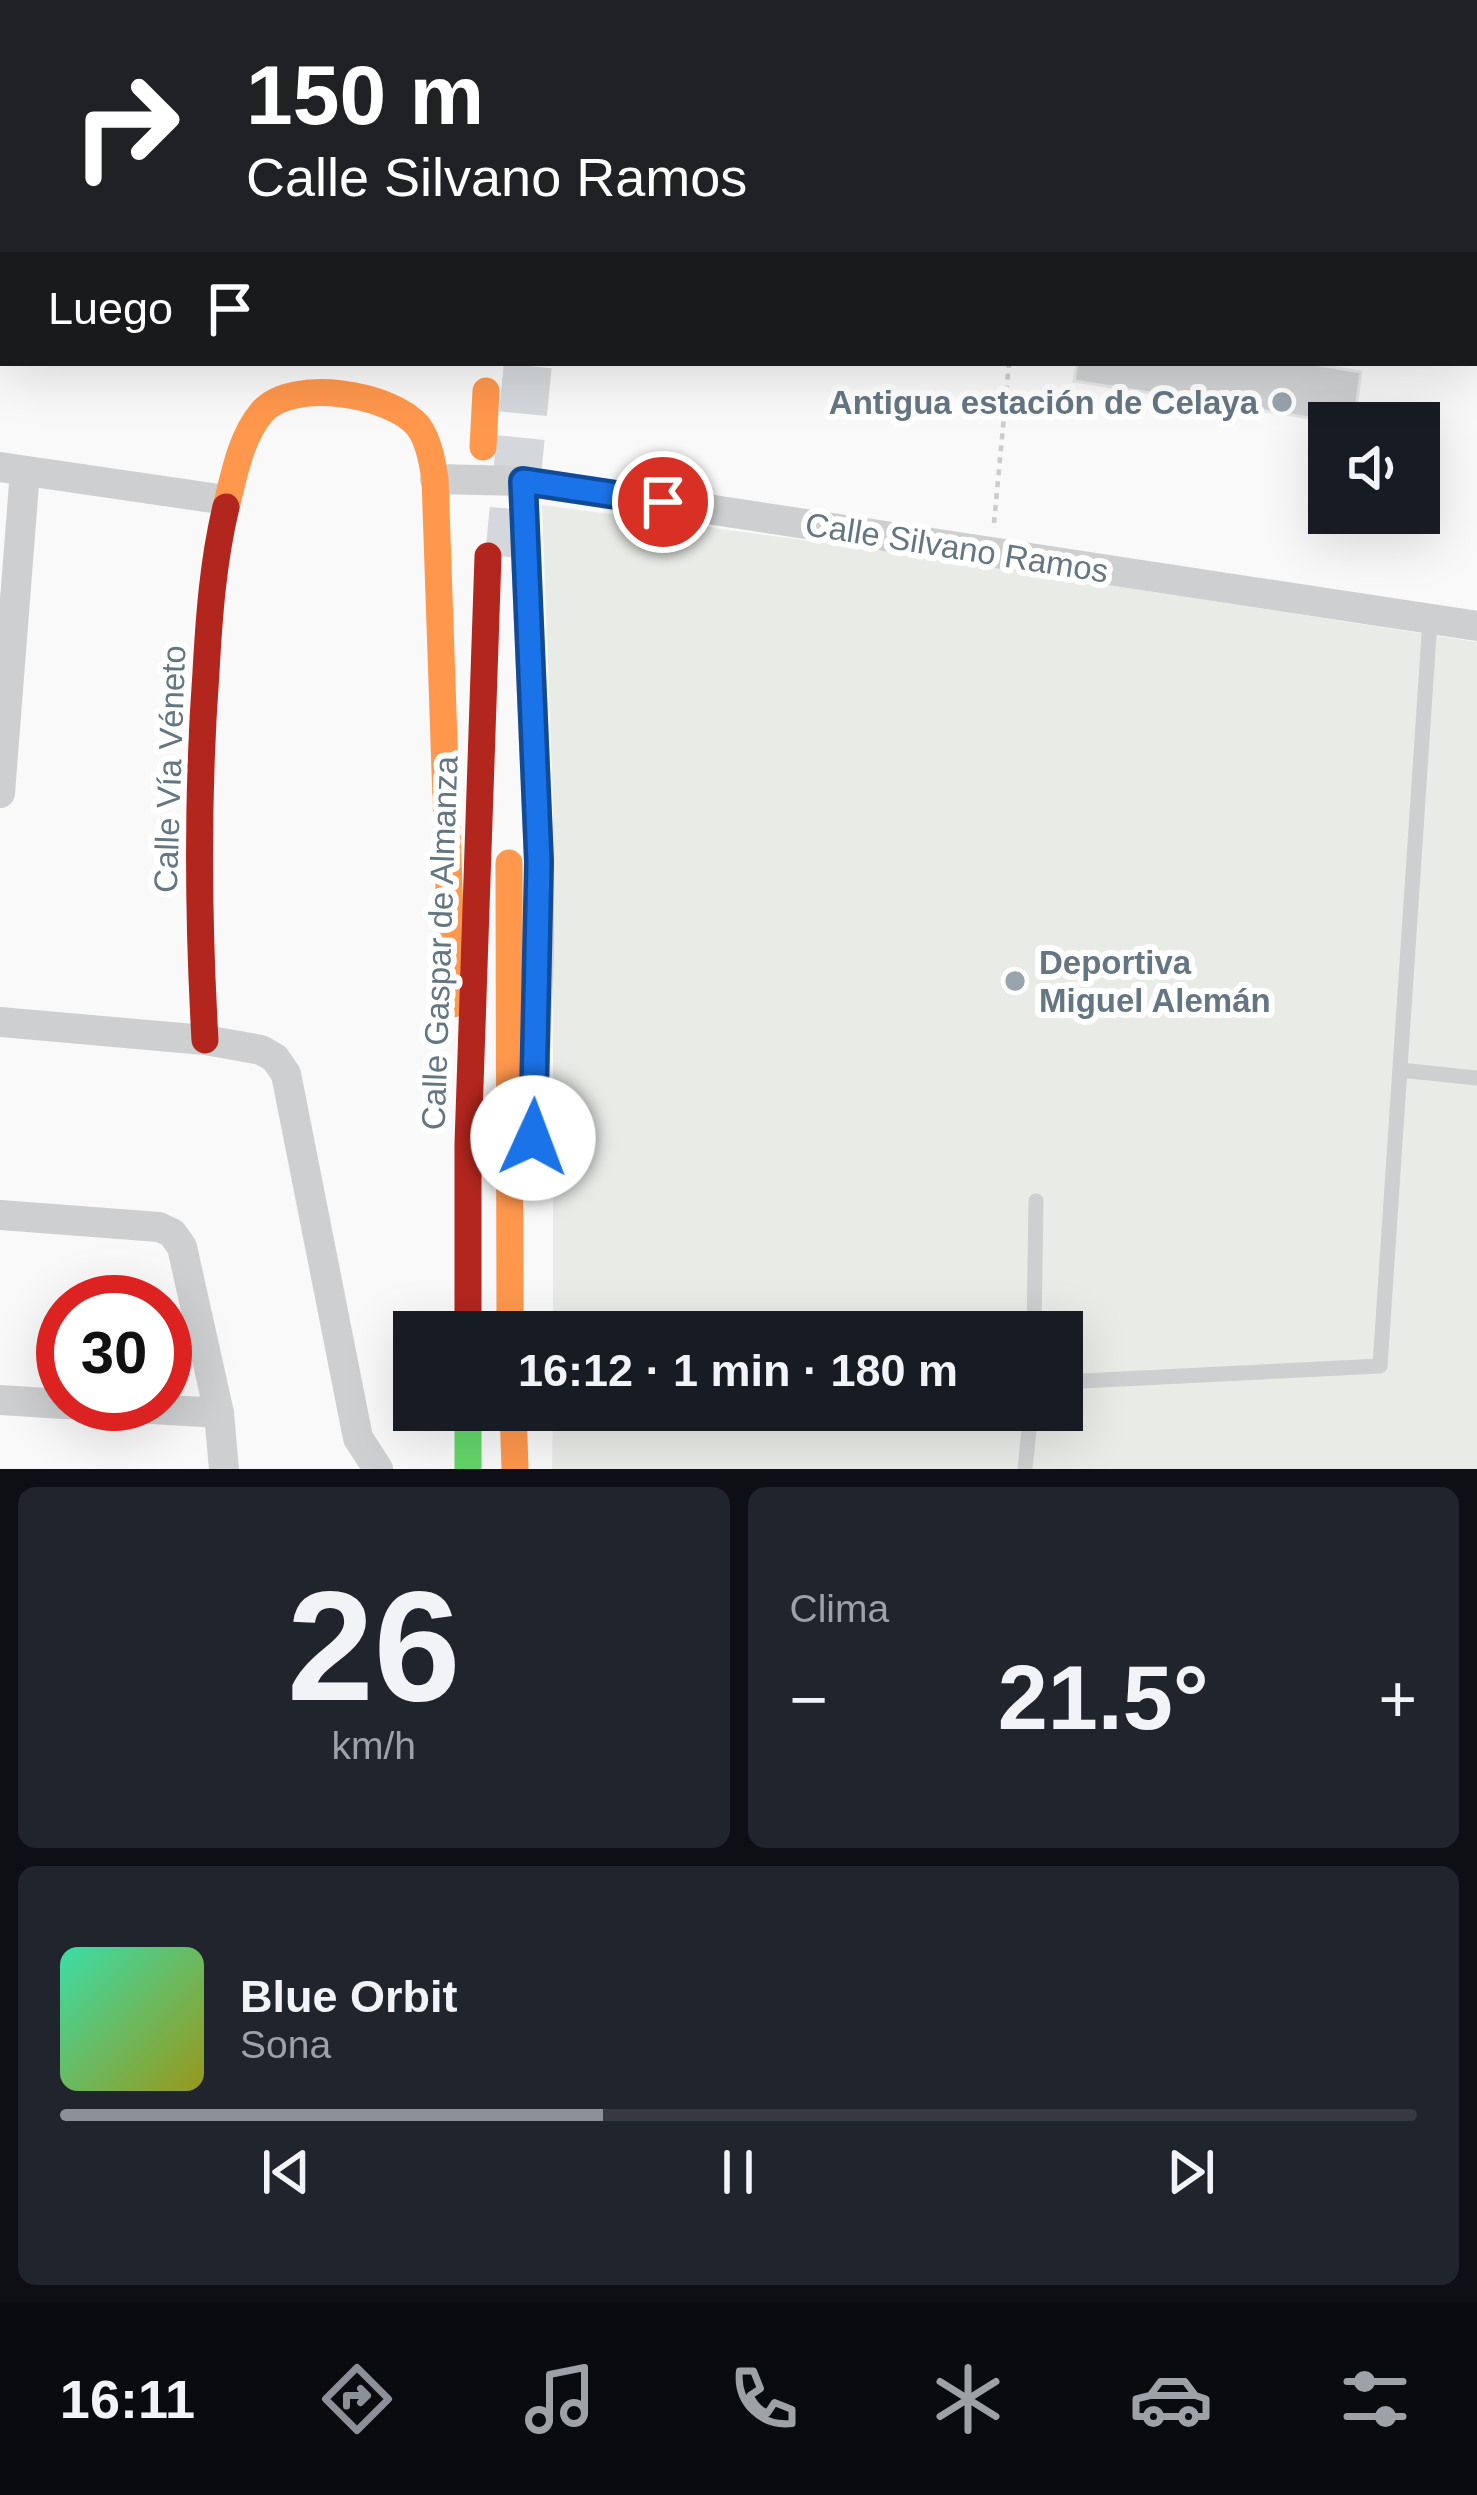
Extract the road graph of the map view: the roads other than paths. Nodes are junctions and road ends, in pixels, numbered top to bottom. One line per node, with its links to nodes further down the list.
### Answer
1 (487, 391): 2 (main road)
2 (484, 447)
3 (12, 469): 6 (street); 9 (street)
4 (435, 479): 5 (street, Calle Silvano Ramos); 6 (main road, Calle Vía Véneto); 16 (main road, Calle Vía Véneto)
5 (523, 481): 7 (street, Calle Silvano Ramos); 21 (street)
6 (226, 500): 13 (main road, Calle Vía Véneto)
7 (1430, 620): 8 (street, Calle Silvano Ramos); 14 (lane)
8 (1477, 626)
9 (0, 794)
10 (509, 796): 16 (main road, Calle Gaspar de Almanza)
11 (509, 843): 20 (main road, Calle Gaspar de Almanza)
12 (0, 1022): 13 (street)
13 (205, 1040): 32 (street)
14 (1400, 1070): 15 (lane); 23 (lane)
15 (1477, 1078)
16 (468, 1144): 19 (main road, Calle Gaspar de Almanza)
17 (1036, 1202): 22 (lane)
18 (0, 1215): 27 (street)
19 (468, 1311)
20 (510, 1311)
21 (512, 1311)
22 (1034, 1311)
23 (1083, 1381)
24 (0, 1400): 25 (street)
25 (36, 1402)
26 (192, 1411): 27 (street)
27 (219, 1413): 31 (street)
28 (468, 1431): 33 (main road)
29 (514, 1431): 34 (main road)
30 (1028, 1431): 35 (lane)
31 (224, 1469)
32 (378, 1469)
33 (468, 1469)
34 (515, 1469)
35 (1025, 1469)

